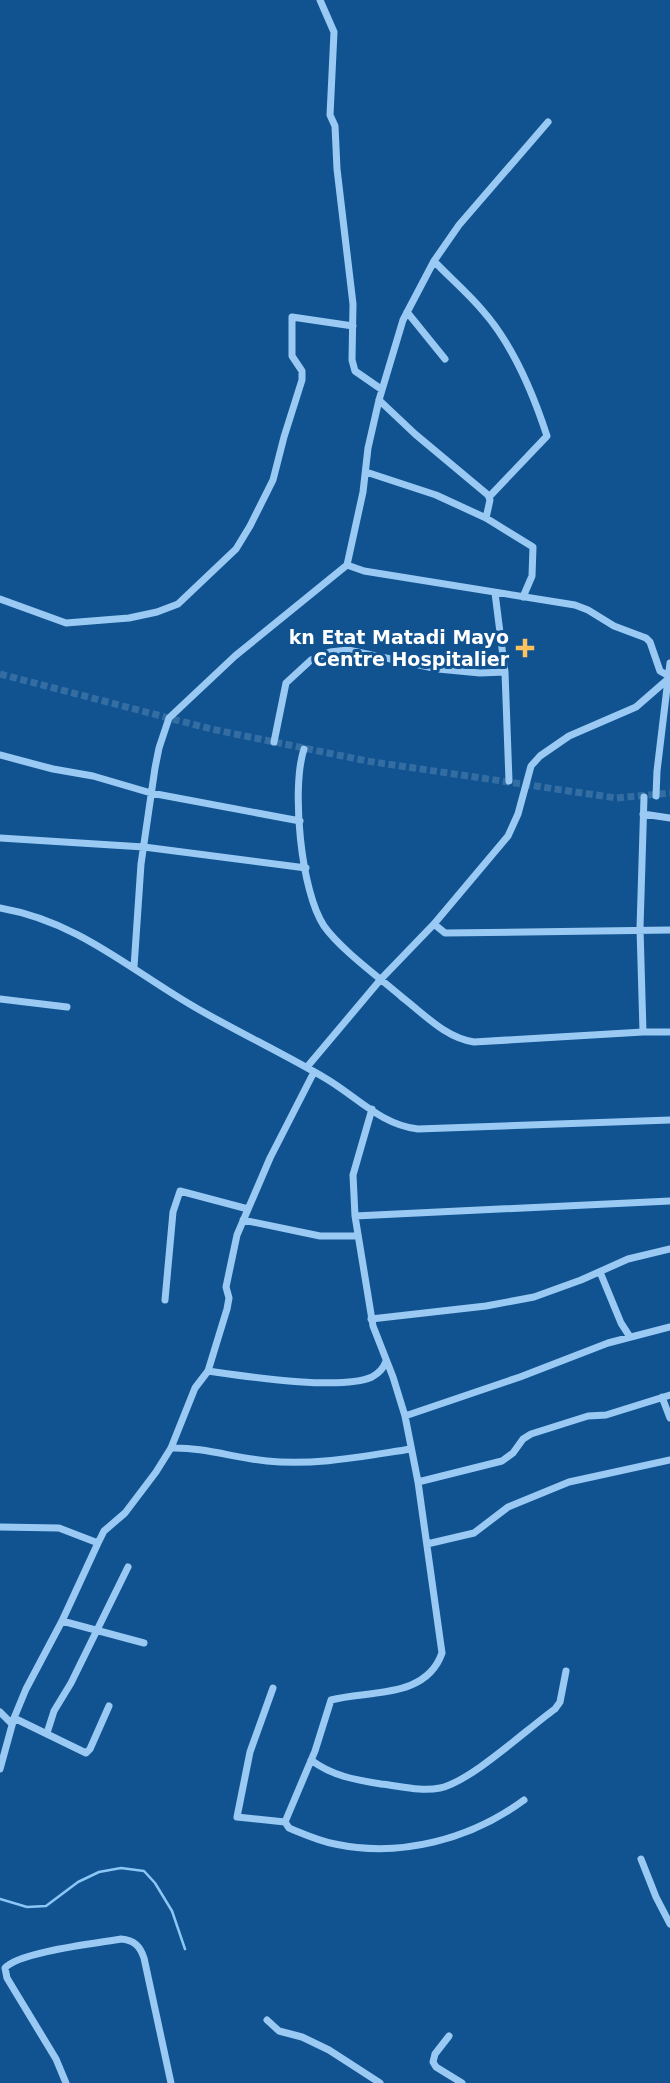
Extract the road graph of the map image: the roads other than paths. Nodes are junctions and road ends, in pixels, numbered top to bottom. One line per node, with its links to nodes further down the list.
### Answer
1 (320, 0): 5 (street)
2 (548, 122): 3 (street)
3 (434, 261): 4 (street); 10 (street)
4 (407, 312): 6 (street); 7 (street)
5 (353, 326): 7 (street); 15 (street)
6 (445, 359)
7 (381, 389): 8 (street)
8 (379, 400): 9 (street); 10 (street)
9 (366, 472): 11 (street); 12 (street)
10 (489, 497): 11 (street)
11 (486, 519): 14 (street)
12 (347, 565): 13 (street); 23 (street)
13 (495, 593): 14 (street); 17 (street)
14 (523, 597): 18 (street)
15 (0, 599)
16 (670, 663): 18 (street)
17 (505, 672): 19 (street); 22 (street)
18 (667, 678): 24 (street); 33 (street)
19 (274, 742)
20 (304, 749): 28 (street)
21 (0, 755): 23 (street)
22 (509, 781)
23 (151, 793): 28 (street); 30 (street)
24 (656, 796)
25 (644, 797): 26 (street)
26 (643, 814): 27 (street); 34 (street)
27 (670, 818)
28 (300, 821): 31 (street)
29 (0, 838): 30 (street)
30 (144, 847): 31 (street); 36 (street)
31 (306, 869): 37 (street)
32 (0, 908): 36 (street)
33 (434, 924): 34 (street); 37 (street)
34 (640, 929): 35 (street); 40 (street)
35 (670, 930)
36 (134, 967): 42 (street)
37 (381, 979): 40 (street); 42 (street)
38 (0, 999): 39 (street)
39 (67, 1007)
40 (643, 1031): 41 (street)
41 (670, 1032)
42 (310, 1069): 43 (street); 46 (street)
43 (372, 1109): 44 (street); 47 (street)
44 (670, 1120)
45 (670, 1201): 47 (street)
46 (248, 1209): 48 (street); 52 (street)
47 (355, 1216): 49 (street)
48 (243, 1220): 49 (street); 57 (street)
49 (357, 1236): 53 (street)
50 (670, 1249): 51 (street)
51 (600, 1272): 53 (street); 55 (street)
52 (165, 1300)
53 (371, 1319): 56 (street)
54 (669, 1329): 55 (street)
55 (630, 1337): 59 (street)
56 (386, 1360): 57 (street); 59 (street)
57 (208, 1371): 61 (street)
58 (666, 1396): 60 (street); 64 (street)
59 (405, 1416): 62 (street)
60 (670, 1418)
61 (171, 1448): 62 (street); 66 (street)
62 (411, 1449): 64 (street)
63 (670, 1460): 67 (street)
64 (418, 1482): 67 (street)
65 (0, 1527): 66 (street)
66 (98, 1543): 69 (street)
67 (427, 1544): 78 (street)
68 (128, 1567): 70 (street)
69 (62, 1621): 70 (street); 76 (street)
70 (95, 1630): 71 (street); 77 (street)
71 (144, 1643)
72 (566, 1671): 78 (street)
73 (273, 1688): 81 (street)
74 (108, 1706): 77 (street)
75 (0, 1712): 76 (street)
76 (13, 1721): 77 (street); 79 (street)
77 (47, 1733)
78 (311, 1760): 81 (street)
79 (0, 1766)
80 (524, 1800): 81 (street)
81 (285, 1822)
82 (641, 1859): 83 (street)
83 (670, 1924)
84 (267, 2020): 88 (street)
85 (449, 2036): 89 (street)
86 (66, 2083): 87 (street)
87 (171, 2083)
88 (380, 2083)
89 (462, 2083)

